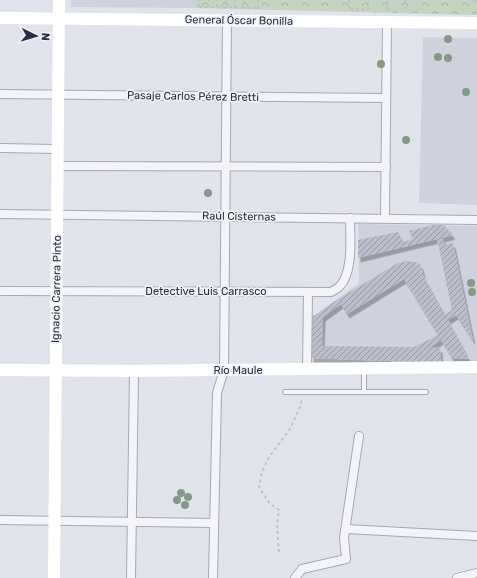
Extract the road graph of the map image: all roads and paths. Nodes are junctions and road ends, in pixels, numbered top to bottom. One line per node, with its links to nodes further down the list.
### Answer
1 (59, 0): 21 (street, Ignacio Carrera Pinto)
2 (208, 0): 12 (path)
3 (217, 0): 13 (path)
4 (226, 0): 14 (path)
5 (235, 0): 15 (path)
6 (244, 0): 16 (path)
7 (368, 0): 18 (path)
8 (387, 0): 19 (path)
9 (474, 0): 10 (path)
10 (477, 2)
11 (199, 7): 12 (path)
12 (208, 7): 13 (path)
13 (217, 7): 14 (path)
14 (226, 8): 15 (path)
15 (235, 8): 16 (path)
16 (244, 8): 17 (path)
17 (258, 8)
18 (368, 10)
19 (387, 16): 22 (street, General Óscar Bonilla); 23 (street, General Óscar Bonilla); 27 (street)
20 (0, 18): 21 (street, General Óscar Bonilla)
21 (59, 18): 22 (street, General Óscar Bonilla); 25 (street, Ignacio Carrera Pinto)
22 (227, 20): 26 (street)
23 (477, 23)
24 (0, 94): 25 (street, Pasaje Carlos Pérez Bretti)
25 (58, 95): 26 (street, Pasaje Carlos Pérez Bretti); 29 (street, Ignacio Carrera Pinto)
26 (226, 97): 27 (street, Pasaje Carlos Pérez Bretti); 31 (street)
27 (386, 98): 32 (street)
28 (0, 148): 29 (street)
29 (58, 149): 30 (street, Ignacio Carrera Pinto)
30 (58, 166): 31 (street); 34 (street, Ignacio Carrera Pinto)
31 (226, 167): 32 (street); 35 (street)
32 (386, 167): 37 (street)
33 (0, 214): 34 (street, Raúl Cisternas)
34 (57, 214): 35 (street, Raúl Cisternas); 40 (street, Ignacio Carrera Pinto)
35 (225, 216): 36 (street, Raúl Cisternas); 41 (street)
36 (350, 218): 37 (street, Raúl Cisternas); 42 (street, Detective Luis Carrasco)
37 (385, 218): 38 (street, Raúl Cisternas)
38 (477, 220)
39 (0, 291): 40 (street, Detective Luis Carrasco)
40 (56, 291): 41 (street, Detective Luis Carrasco); 45 (street, Ignacio Carrera Pinto)
41 (224, 292): 42 (street, Detective Luis Carrasco); 46 (street)
42 (308, 292): 47 (street)
43 (477, 367): 48 (street, Río Maule)
44 (0, 370): 45 (street, Río Maule)
45 (56, 370): 49 (street, Río Maule); 56 (street, Ignacio Carrera Pinto)
46 (224, 370): 47 (street, Río Maule); 49 (street, Río Maule); 58 (street)
47 (307, 370): 48 (street, Río Maule)
48 (364, 370): 51 (lane)
49 (134, 372): 57 (street)
50 (285, 392): 53 (lane)
51 (364, 392): 52 (lane); 53 (lane)
52 (426, 392)
53 (303, 393): 61 (path)
54 (359, 436): 59 (street)
55 (0, 520): 56 (street)
56 (54, 521): 57 (street); 64 (street, Ignacio Carrera Pinto)
57 (132, 522): 58 (street); 65 (street)
58 (214, 522): 66 (street)
59 (346, 529): 60 (street); 67 (street)
60 (477, 536)
61 (279, 552)
62 (477, 573): 63 (street)
63 (461, 577)
64 (54, 578)
65 (131, 578)
66 (213, 578)
67 (294, 578)

